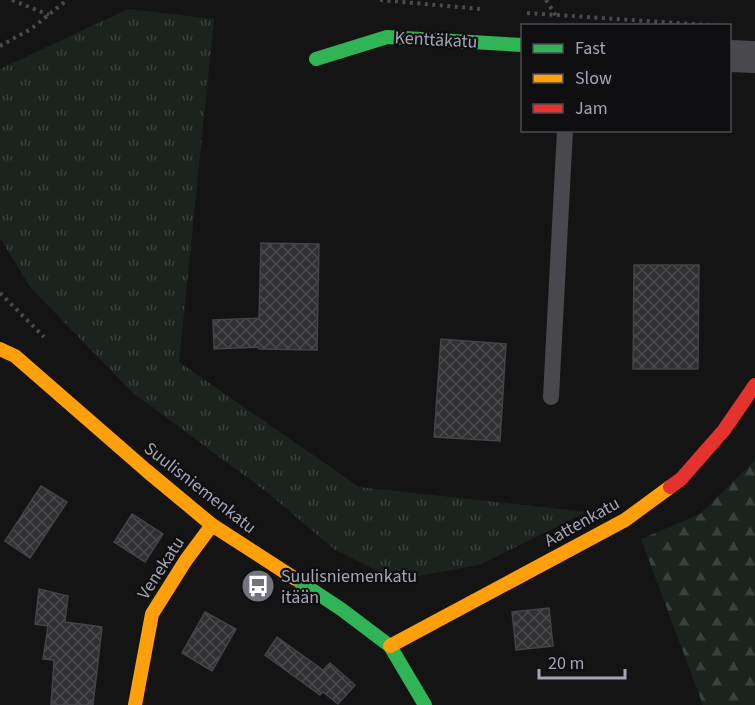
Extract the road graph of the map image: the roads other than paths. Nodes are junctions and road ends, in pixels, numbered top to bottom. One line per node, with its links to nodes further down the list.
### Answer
1 (521, 45): 4 (street, Kenttäkatu)
2 (731, 56): 3 (street)
3 (755, 57)
4 (316, 59)
5 (565, 132): 8 (lane)
6 (0, 349): 9 (street, Suulisniemenkatu)
7 (755, 385): 10 (street, Aattenkatu)
8 (551, 397)
9 (212, 525): 10 (street, Suulisniemenkatu); 11 (street, Venekatu)
10 (390, 646): 12 (street, Suulisniemenkatu)
11 (135, 705)
12 (425, 705)

